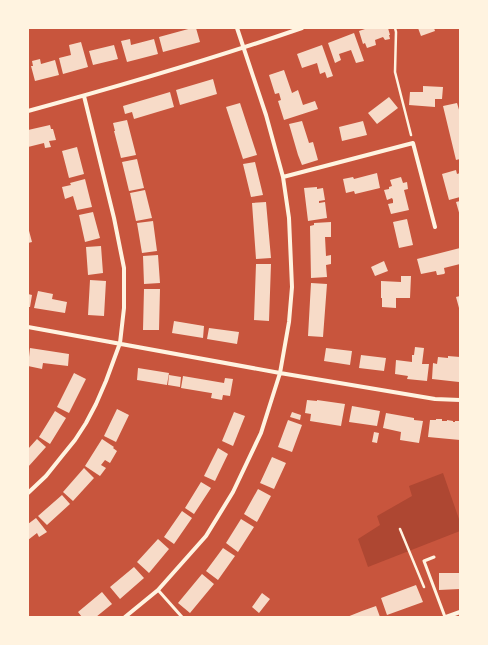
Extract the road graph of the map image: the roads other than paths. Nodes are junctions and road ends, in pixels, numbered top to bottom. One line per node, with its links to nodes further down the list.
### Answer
1 (237, 28): 3 (street)
2 (302, 28): 3 (street)
3 (244, 48): 4 (street); 6 (street)
4 (84, 96): 5 (street); 9 (street)
5 (28, 110)
6 (283, 177): 7 (street); 10 (street)
7 (435, 227)
8 (28, 327): 9 (street)
9 (120, 343): 10 (street); 12 (street)
10 (280, 373): 11 (street); 14 (street)
11 (460, 400)
12 (28, 493)
13 (434, 557): 18 (lane)
14 (158, 590): 16 (street); 17 (lane)
15 (460, 614): 18 (street)
16 (125, 617)
17 (182, 617)
18 (446, 617)

